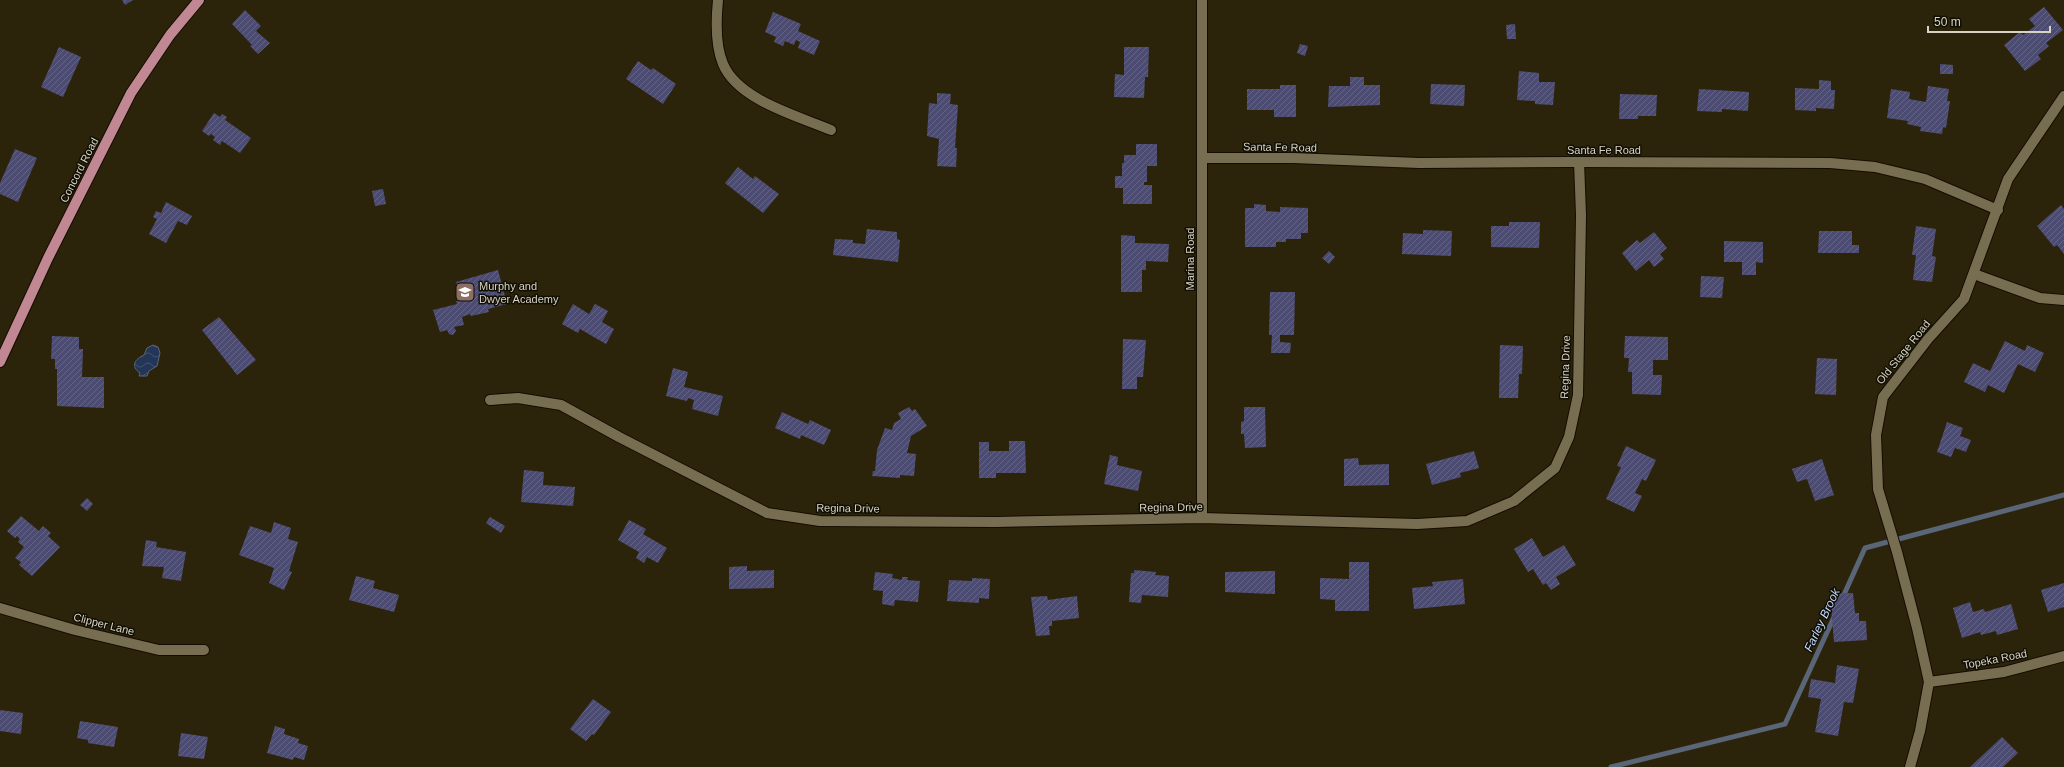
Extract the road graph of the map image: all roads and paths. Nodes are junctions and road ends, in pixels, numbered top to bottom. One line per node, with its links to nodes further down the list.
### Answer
1 (199, 0): 11 (main road, Concord Road)
2 (718, 0): 5 (street)
3 (1202, 0): 6 (street, Marina Road)
4 (2064, 96): 8 (street, Old Stage Road)
5 (831, 130)
6 (1202, 158): 7 (street, Santa Fe Road); 13 (street, Marina Road)
7 (1579, 162): 8 (street, Santa Fe Road); 13 (street, Regina Drive)
8 (1998, 210): 9 (street, Old Stage Road)
9 (1974, 274): 10 (street); 17 (street, Old Stage Road)
10 (2064, 300)
11 (0, 362)
12 (490, 400): 13 (street, Regina Drive)
13 (1202, 518)
14 (0, 608): 15 (street, Clipper Lane)
15 (204, 650)
16 (2064, 656): 17 (street, Topeka Road)
17 (1929, 682): 18 (street, Old Stage Road)
18 (1910, 767)

